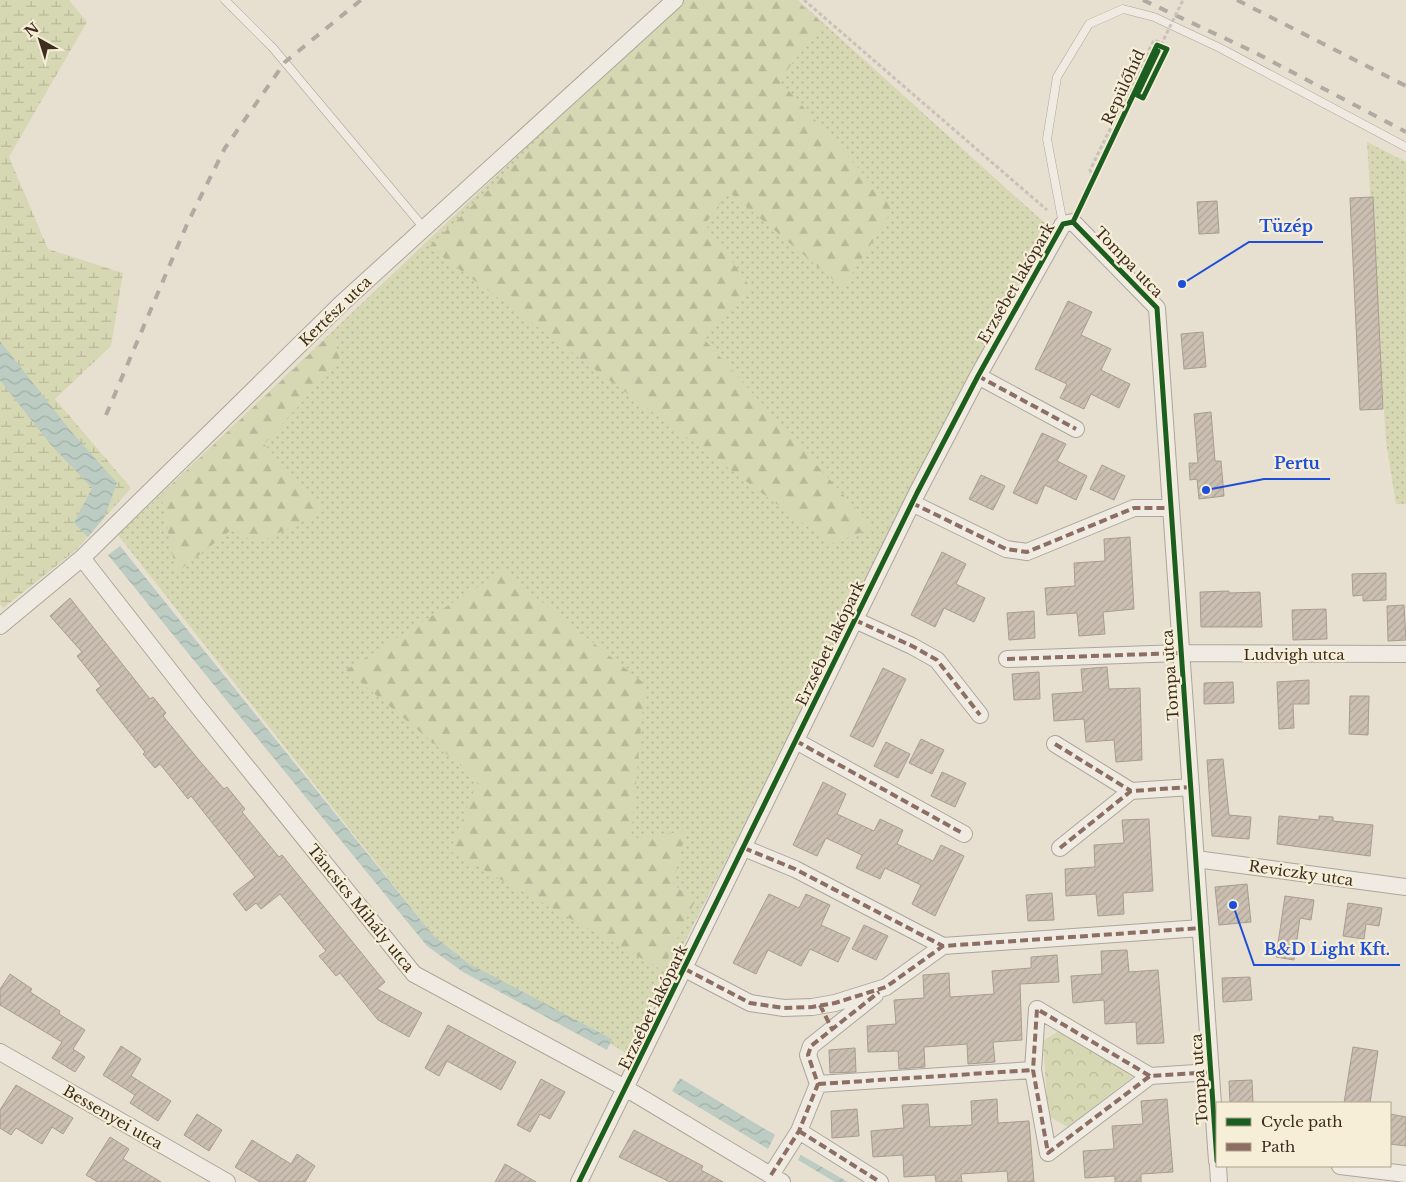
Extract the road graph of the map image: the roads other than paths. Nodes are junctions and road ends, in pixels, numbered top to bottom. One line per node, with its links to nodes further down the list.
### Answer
1 (225, 0): 5 (lane)
2 (675, 0): 5 (street, Kertész utca)
3 (1406, 147): 4 (lane)
4 (1068, 223): 6 (street, Erzsébet lakópark); 9 (street, Tompa utca)
5 (424, 228): 10 (street, Kertész utca)
6 (978, 376): 7 (street); 8 (street, Erzsébet lakópark)
7 (1076, 429)
8 (912, 503): 9 (street); 11 (street, Erzsébet lakópark)
9 (1171, 508): 13 (street, Tompa utca)
10 (82, 558): 12 (street, Kertész utca); 37 (street, Táncsics Mihály utca)
11 (855, 620): 16 (street, Erzsébet lakópark); 17 (street, Erzsébet lakópark)
12 (1, 621)
13 (1181, 653): 14 (street, Ludvigh utca); 15 (street, Ludvigh utca); 19 (street, Tompa utca)
14 (1406, 654)
15 (1007, 659)
16 (980, 715)
17 (796, 741): 21 (street); 22 (street, Erzsébet lakópark)
18 (1055, 744): 20 (street)
19 (1191, 787): 20 (street); 24 (street, Tompa utca)
20 (1131, 791): 23 (street)
21 (964, 834)
22 (744, 848): 27 (street); 28 (street, Erzsébet lakópark)
23 (1060, 848)
24 (1196, 859): 25 (street, Reviczky utca); 26 (street, Tompa utca)
25 (1406, 887)
26 (1201, 928): 27 (street); 34 (street, Tompa utca)
27 (942, 946): 29 (street, Erzsébet lakópark)
28 (685, 969): 30 (street, Erzsébet lakópark); 37 (street, Erzsébet lakópark)
29 (886, 987): 30 (street, Erzsébet lakópark); 31 (street)
30 (820, 1006): 31 (street)
31 (832, 1029): 36 (street)
32 (0, 1052): 44 (street, Bessenyei utca)
33 (1033, 1070): 35 (street); 35 (street); 36 (street)
34 (1211, 1072): 35 (street); 39 (street, Tompa utca)
35 (1150, 1076)
36 (818, 1084): 38 (street)
37 (627, 1089): 43 (street, Táncsics Mihály utca); 45 (street, Erzsébet lakópark)
38 (799, 1131): 43 (street); 46 (street)
39 (1216, 1143)
40 (1218, 1167): 47 (street, Tompa utca)
41 (1348, 1167): 42 (street)
42 (1406, 1174)
43 (776, 1179)
44 (227, 1182)
45 (579, 1182)
46 (880, 1182)
47 (1219, 1182)

